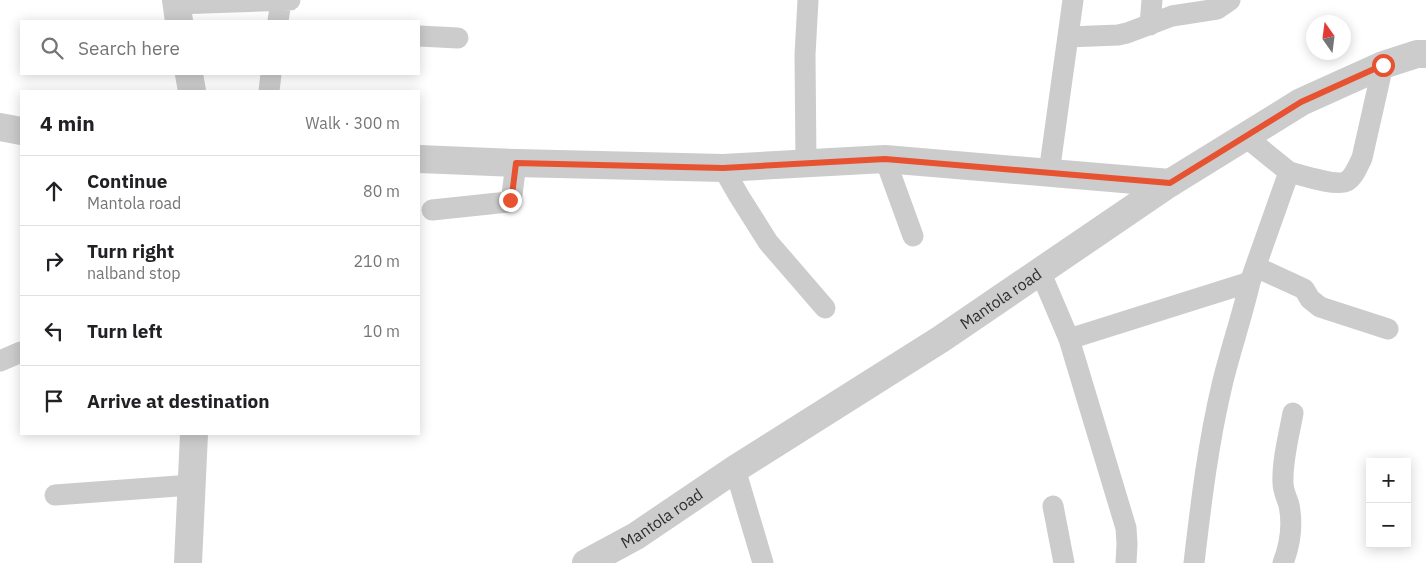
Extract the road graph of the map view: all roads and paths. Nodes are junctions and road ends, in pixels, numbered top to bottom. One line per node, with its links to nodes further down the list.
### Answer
1 (808, 0): 22 (street)
2 (1073, 0): 9 (street)
3 (1152, 0): 7 (street)
4 (1230, 0): 7 (street)
5 (177, 8): 6 (street)
6 (283, 8)
7 (1150, 25): 9 (street)
8 (420, 36): 10 (street)
9 (1068, 37): 26 (street)
10 (458, 38)
11 (1426, 54): 12 (street, Mantola road)
12 (1383, 65): 19 (street, Mantola road); 25 (street)
13 (188, 75): 15 (street)
14 (271, 75): 16 (street)
15 (192, 90)
16 (269, 90)
17 (0, 127): 18 (street)
18 (20, 131)
19 (1246, 137): 25 (street); 27 (street, Mantola road)
20 (420, 159): 23 (street)
21 (885, 159): 22 (street); 26 (street); 29 (street)
22 (806, 162): 24 (street)
23 (516, 163): 24 (street); 28 (street)
24 (723, 168): 32 (street)
25 (1289, 172): 31 (street)
26 (1049, 173): 27 (street)
27 (1170, 183): 30 (street, Mantola road)
28 (432, 210)
29 (912, 236)
30 (1040, 272): 34 (street); 39 (street, Mantola road)
31 (1253, 274): 33 (street); 34 (street); 48 (street)
32 (825, 308)
33 (1388, 329)
34 (1069, 339): 47 (street)
35 (20, 352): 36 (street)
36 (0, 361)
37 (1293, 413): 49 (street)
38 (194, 435): 40 (street)
39 (735, 469): 44 (street, Mantola road); 45 (street)
40 (191, 485): 41 (street); 43 (street)
41 (55, 495)
42 (1054, 506): 46 (street)
43 (188, 563)
44 (586, 563)
45 (763, 563)
46 (1064, 563)
47 (1126, 563)
48 (1194, 563)
49 (1283, 563)

